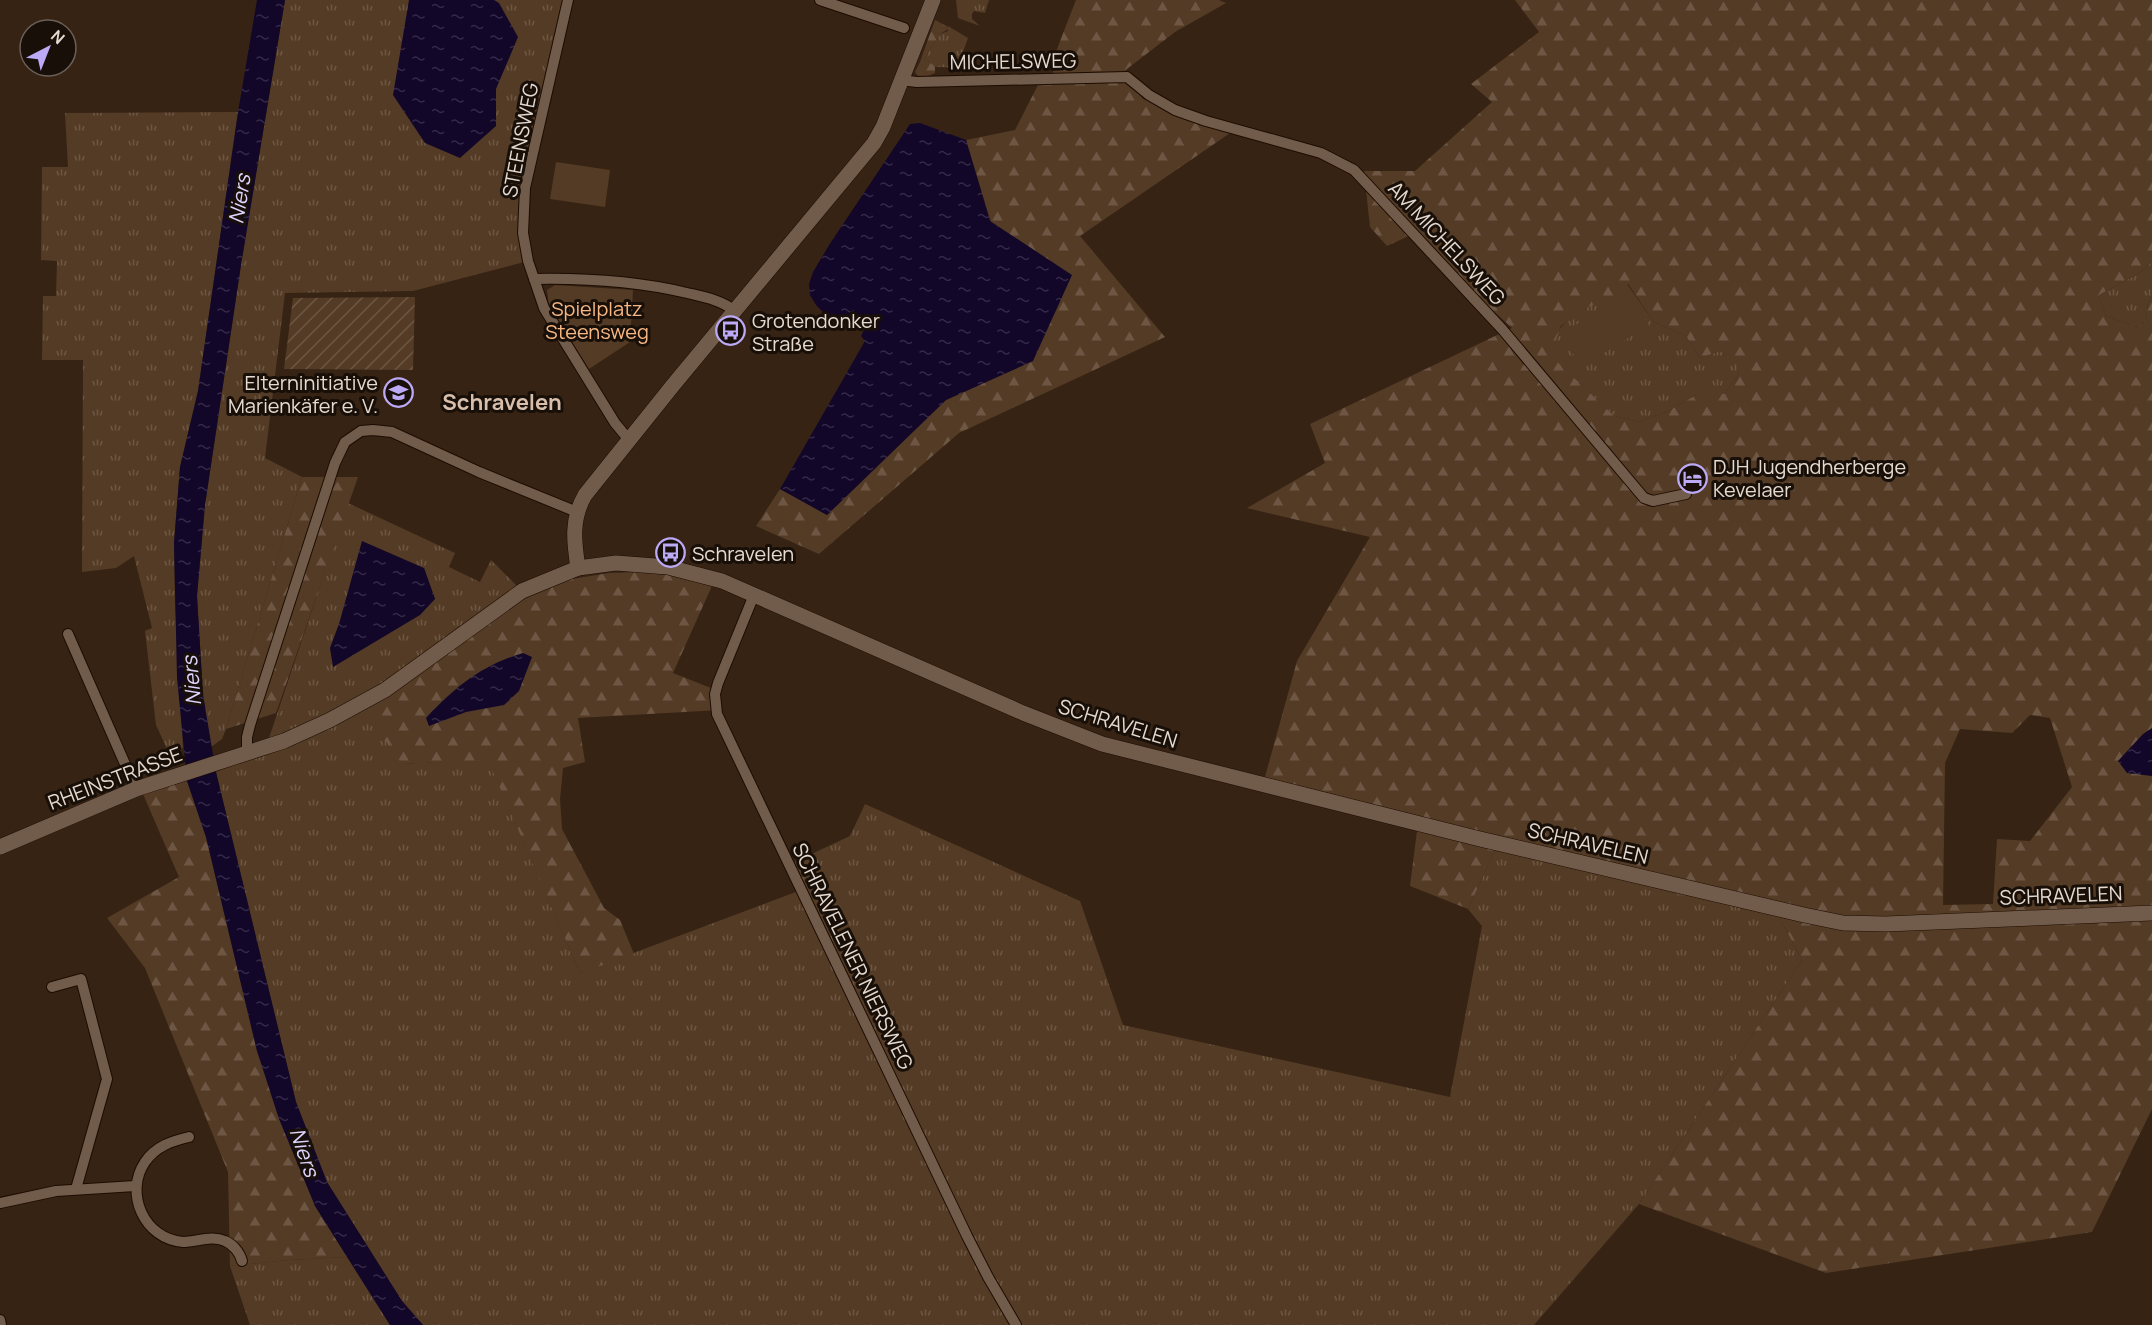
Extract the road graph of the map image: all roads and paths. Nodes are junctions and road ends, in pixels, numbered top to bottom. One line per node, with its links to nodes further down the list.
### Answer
1 (568, 0): 7 (street, STEENSWEG)
2 (933, 0): 6 (main road)
3 (827, 1): 4 (street)
4 (904, 28)
5 (1127, 77): 6 (street, MICHELSWEG); 10 (street, AM MICHELSWEG)
6 (900, 80): 8 (main road)
7 (534, 279): 8 (street); 9 (street, STEENSWEG)
8 (735, 311): 9 (main road)
9 (629, 440): 11 (main road)
10 (1686, 494)
11 (577, 512): 12 (main road); 15 (street)
12 (578, 568): 13 (main road, SCHRAVELEN); 15 (main road, SCHRAVELEN)
13 (754, 594): 18 (main road, SCHRAVELEN); 27 (street, SCHRAVELENER NIERSWEG)
14 (68, 634): 16 (street)
15 (247, 753): 16 (main road, RHEINSTRASSE)
16 (136, 789): 17 (main road, RHEINSTRASSE)
17 (0, 847)
18 (2152, 913)
19 (52, 987): 22 (street)
20 (189, 1137): 21 (street)
21 (135, 1186): 22 (street); 24 (street)
22 (76, 1189): 23 (street)
23 (0, 1203)
24 (242, 1261)
25 (0, 1320): 26 (street)
26 (1, 1325)
27 (1016, 1325)

